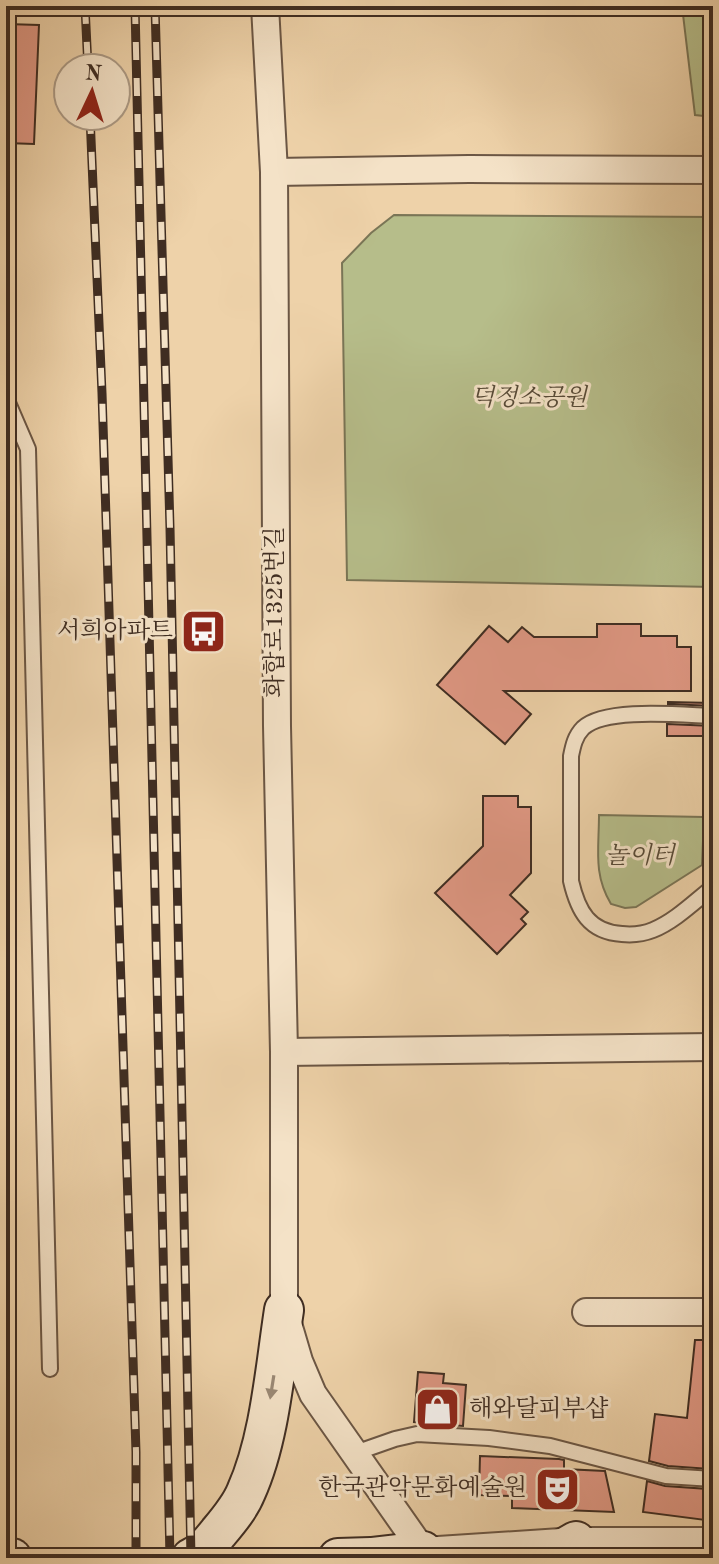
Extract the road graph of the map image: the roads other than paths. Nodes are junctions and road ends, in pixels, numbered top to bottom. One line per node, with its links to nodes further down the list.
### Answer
1 (265, 6): 3 (street, 화합로1325번길)
2 (713, 170): 3 (street)
3 (274, 172): 8 (street, 화합로1325번길)
4 (6, 398): 12 (lane)
5 (713, 716): 6 (lane)
6 (713, 887)
7 (713, 1047): 8 (street)
8 (284, 1052): 9 (street, 화합로1325번길)
9 (284, 1310): 13 (street, 화합로1325번길); 20 (main road, one-way to 20)
10 (586, 1312): 11 (street)
11 (713, 1312)
12 (50, 1369)
13 (355, 1453): 14 (lane); 17 (street, 화합로1325번길)
14 (713, 1479)
15 (713, 1541): 16 (street)
16 (554, 1548): 17 (street)
17 (427, 1554): 21 (main road)
18 (6, 1558): 19 (main road)
19 (12, 1558)
20 (191, 1558)
21 (338, 1558)

